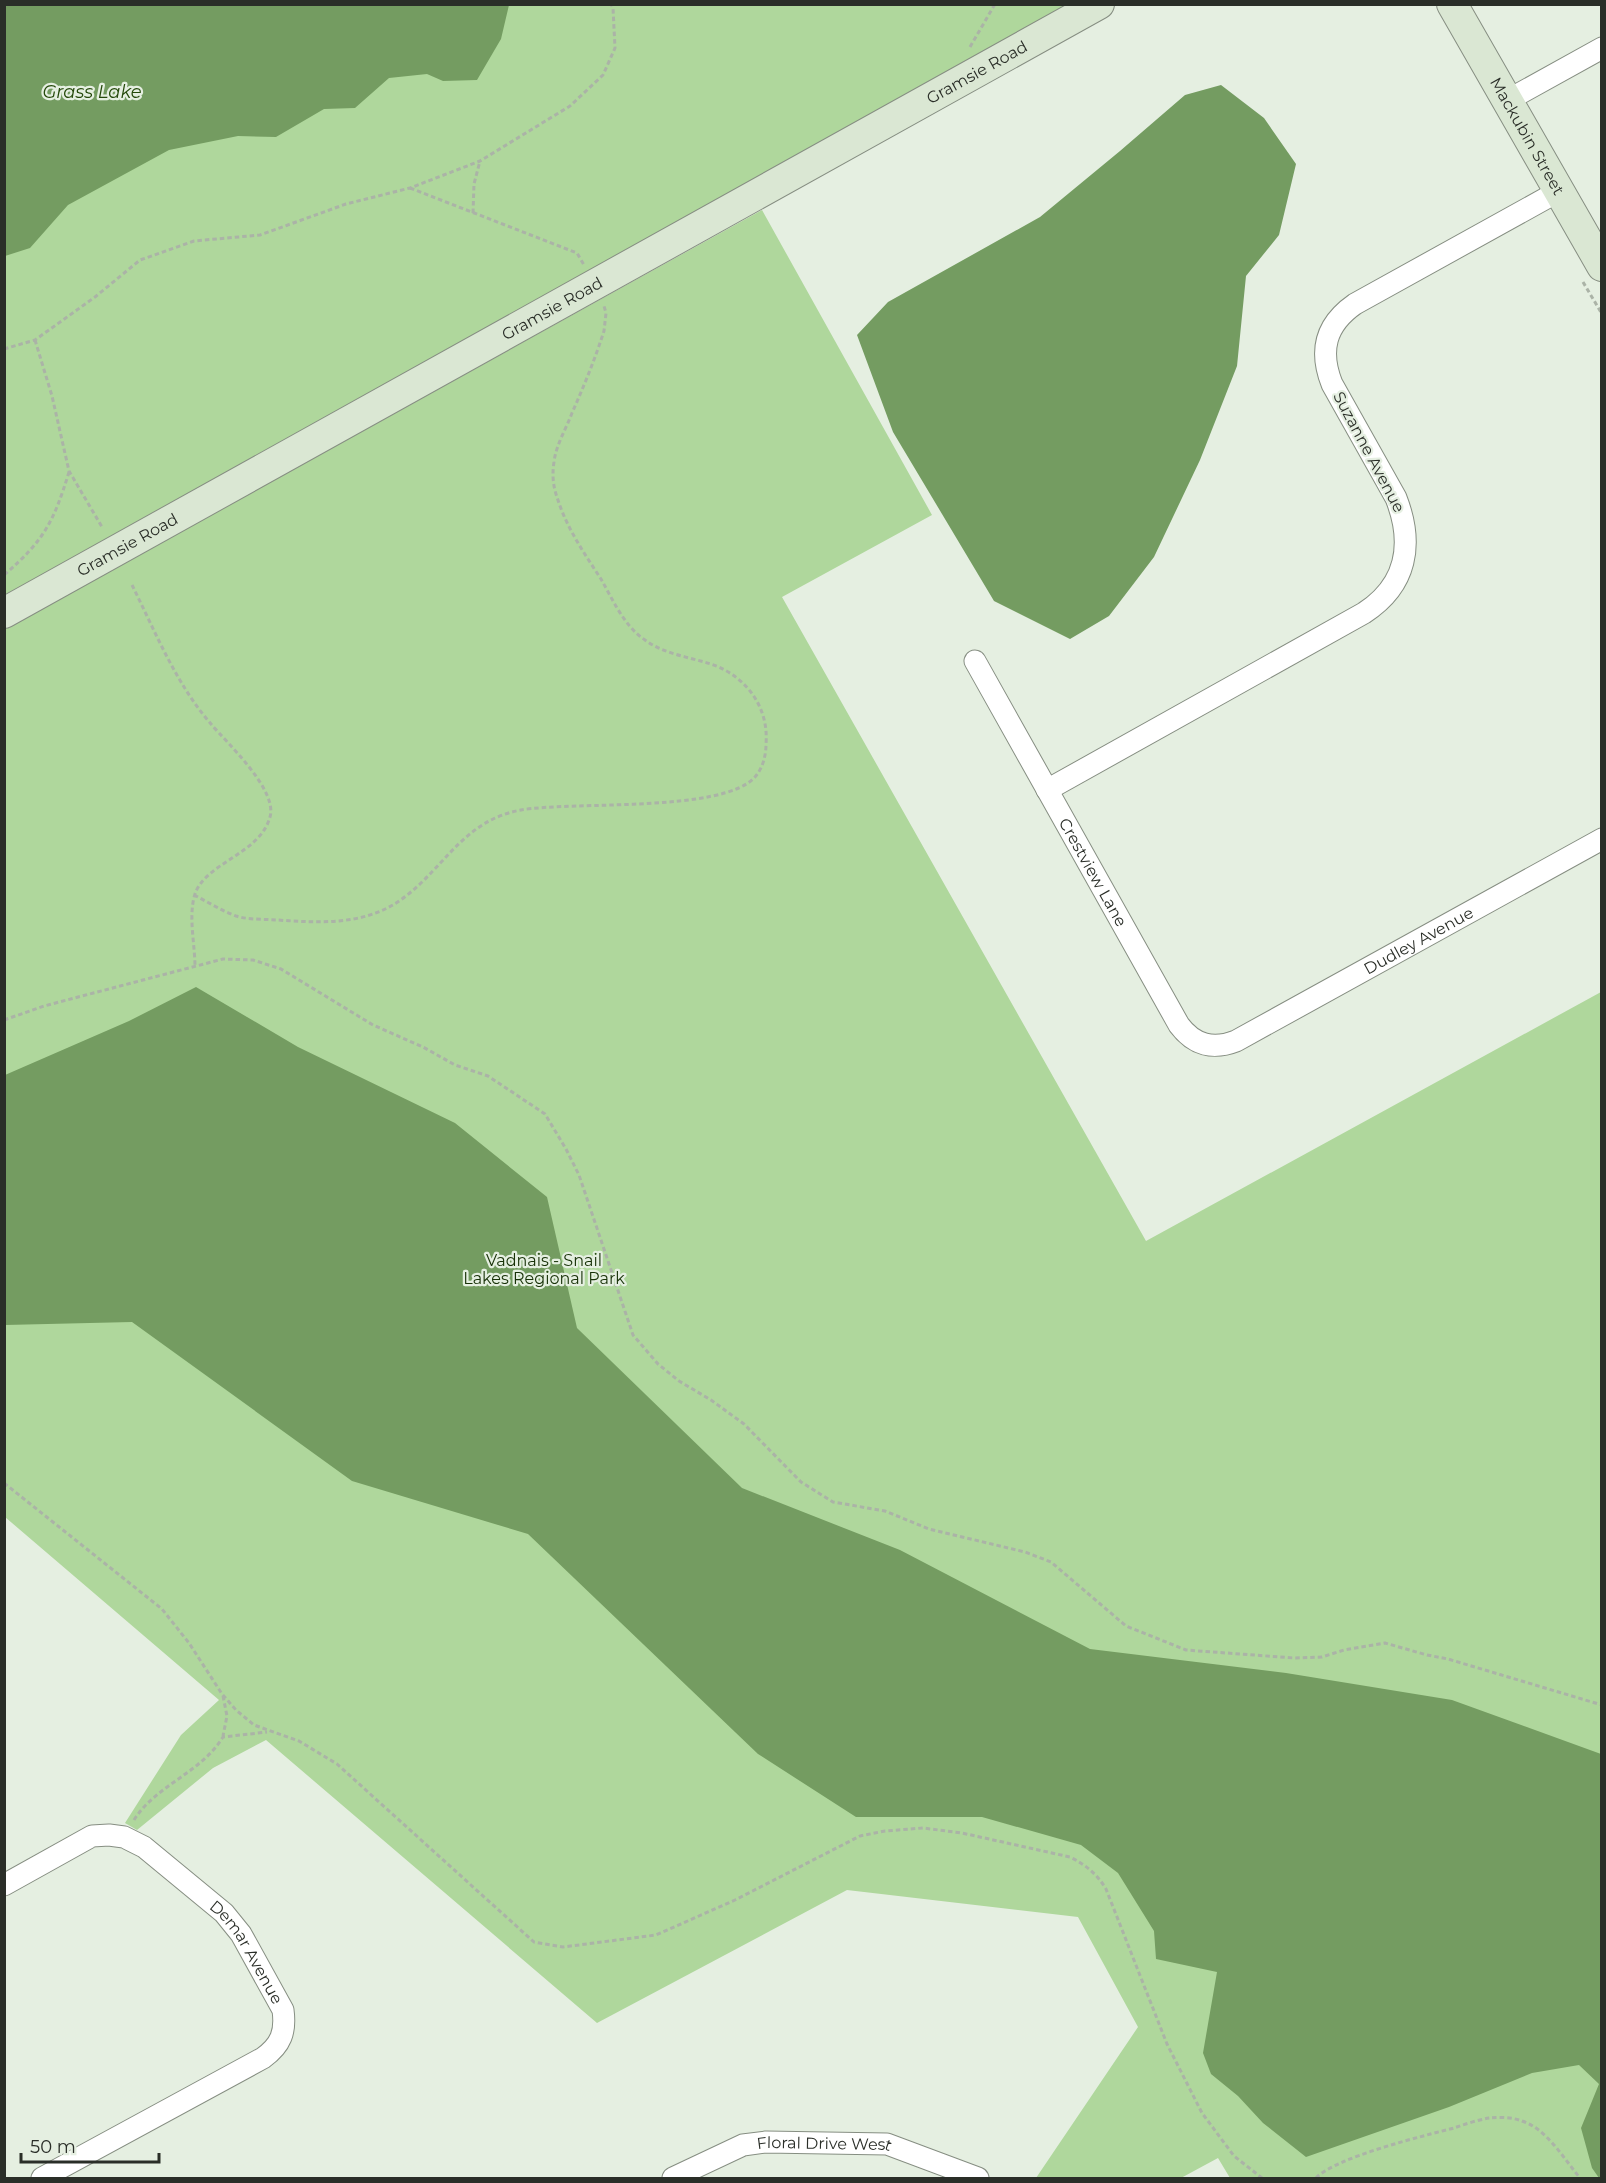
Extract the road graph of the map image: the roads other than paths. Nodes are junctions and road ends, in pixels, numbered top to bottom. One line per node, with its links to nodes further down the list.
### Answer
1 (1100, 4): 7 (street, Gramsie Road)
2 (1452, 4): 4 (street, Mackubin Street)
3 (1602, 48): 4 (street)
4 (1508, 100): 5 (street, Mackubin Street)
5 (1559, 191): 6 (street, Mackubin Street); 9 (street, Suzanne Avenue)
6 (1602, 266)
7 (4, 613)
8 (975, 661): 9 (street, Crestview Lane)
9 (1047, 790): 11 (street, Crestview Lane)
10 (1602, 839): 11 (street, Dudley Avenue)
11 (1236, 1041)
12 (4, 1885): 13 (street, Demar Avenue)
13 (42, 2178)
14 (673, 2178): 15 (street, Floral Drive West)
15 (978, 2178)

